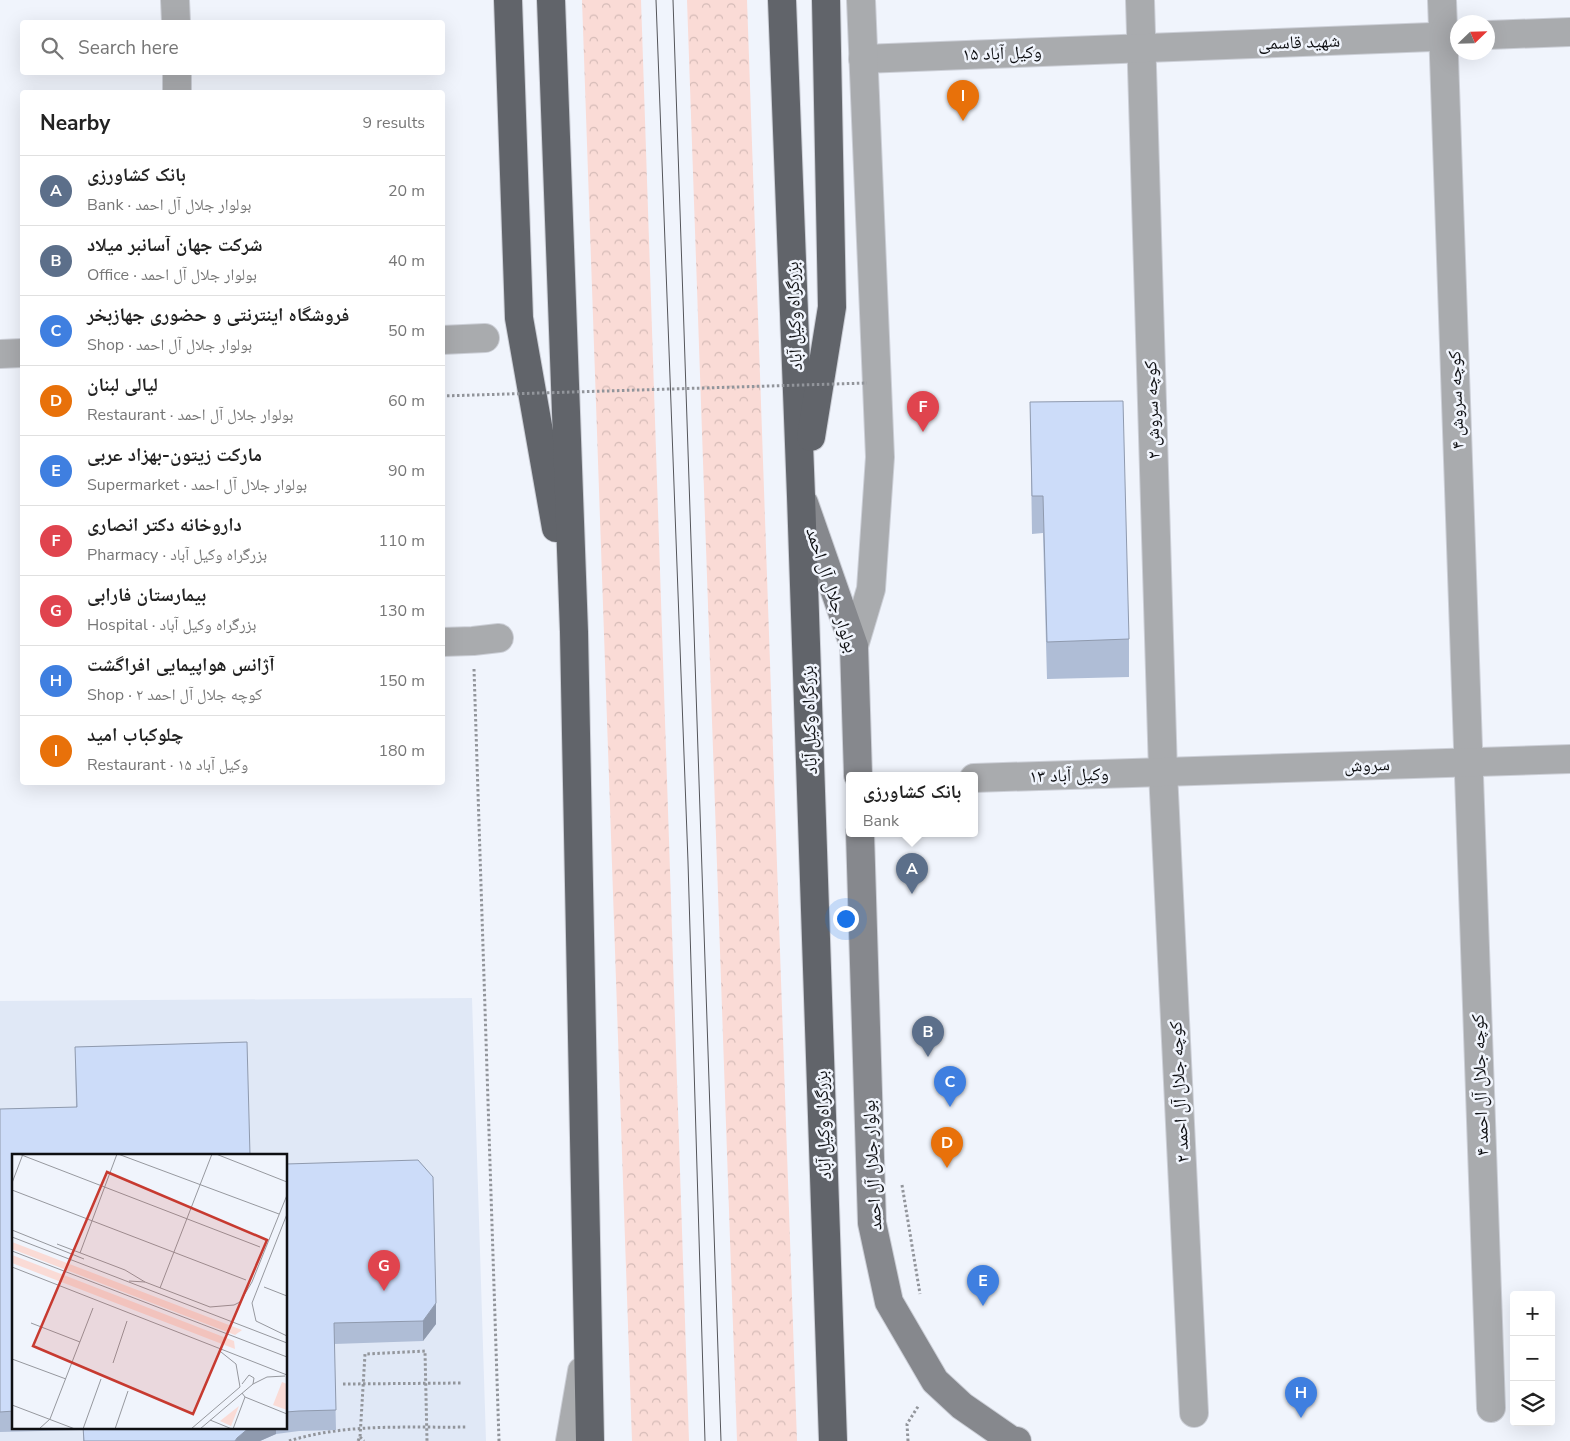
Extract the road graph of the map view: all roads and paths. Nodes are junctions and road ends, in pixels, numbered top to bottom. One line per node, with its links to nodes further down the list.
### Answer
1 (175, 0): 9 (street)
2 (508, 0): 26 (highway)
3 (551, 0): 26 (highway)
4 (782, 0): 25 (highway, بزرگراه وکیل آباد)
5 (826, 0): 25 (highway)
6 (860, 0): 15 (street)
7 (1140, 0): 14 (street, کوچه سروش ۲)
8 (1442, 0): 11 (street, کوچه سروش ۴)
9 (176, 20)
10 (1570, 32): 12 (street)
11 (1450, 33)
12 (1495, 35)
13 (1450, 37): 14 (street, شهید قاسمی)
14 (1142, 48): 15 (street, ۱۵ وکیل آباد); 33 (street, کوچه سروش ۲)
15 (863, 59): 29 (street)
16 (1452, 60): 31 (street, کوچه سروش ۴)
17 (177, 75): 18 (street)
18 (177, 90)
19 (485, 338): 20 (street)
20 (445, 340)
21 (20, 353): 22 (street)
22 (0, 354)
23 (868, 383): 24 (path, bridge)
24 (445, 396)
25 (801, 496): 29 (main road, بولوار جلال آل احمد); 56 (highway, بزرگراه وکیل آباد)
26 (574, 632): 38 (highway)
27 (486, 639): 28 (street); 53 (path)
28 (445, 642)
29 (854, 646): 32 (main road, بولوار جلال آل احمد)
30 (1570, 759): 31 (street, سروش)
31 (1469, 762): 33 (street, سروش); 44 (street, کوچه جلال آل احمد ۴)
32 (858, 772)
33 (1163, 772): 34 (street, ۱۳ وکیل آباد); 45 (street, کوچه جلال آل احمد ۲)
34 (978, 778)
35 (860, 837): 39 (main road, بولوار جلال آل احمد)
36 (902, 1180): 37 (path)
37 (921, 1302)
38 (587, 1337): 54 (street); 55 (highway)
39 (934, 1380): 57 (path); 58 (main road, بولوار جلال آل احمد)
40 (426, 1383): 41 (path); 43 (path); 43 (path); 48 (path)
41 (463, 1383)
42 (343, 1384): 43 (path)
43 (363, 1384): 47 (path)
44 (1491, 1408)
45 (1194, 1413)
46 (467, 1427): 48 (path)
47 (361, 1428): 48 (path); 49 (path); 50 (path)
48 (426, 1428): 52 (path)
49 (359, 1439): 51 (path)
50 (289, 1441)
51 (364, 1441)
52 (427, 1441)
53 (498, 1441)
54 (570, 1441)
55 (590, 1441)
56 (834, 1441)
57 (908, 1441)
58 (1012, 1441)

